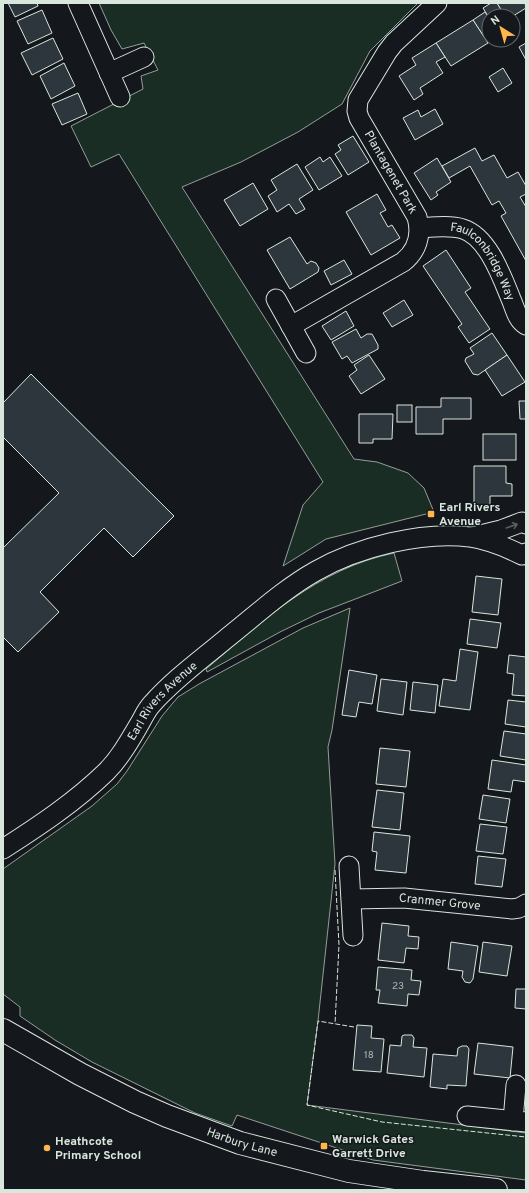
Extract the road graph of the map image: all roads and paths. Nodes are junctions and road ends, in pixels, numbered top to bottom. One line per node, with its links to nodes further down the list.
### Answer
1 (78, 3): 4 (street)
2 (437, 3): 6 (street, Plantagenet Park)
3 (144, 57): 4 (street)
4 (109, 73): 5 (street)
5 (120, 97)
6 (420, 228): 8 (street, Faulconbridge Way); 9 (street, Plantagenet Park)
7 (276, 299): 9 (street)
8 (526, 325)
9 (291, 326): 10 (street)
10 (306, 353)
11 (526, 524): 12 (street, Earl Rivers Avenue, one-way to 11)
12 (471, 537): 13 (street, Earl Rivers Avenue); 14 (street, Earl Rivers Avenue)
13 (526, 553)
14 (3, 849)
15 (349, 866): 16 (street)
16 (352, 899): 17 (street, Cranmer Grove); 18 (street)
17 (526, 904)
18 (353, 936)
19 (5, 1029): 23 (street, Harbury Lane)
20 (516, 1085): 22 (street)
21 (467, 1116): 22 (street)
22 (519, 1122)
23 (385, 1184): 24 (street, Harbury Lane)
24 (496, 1190)

